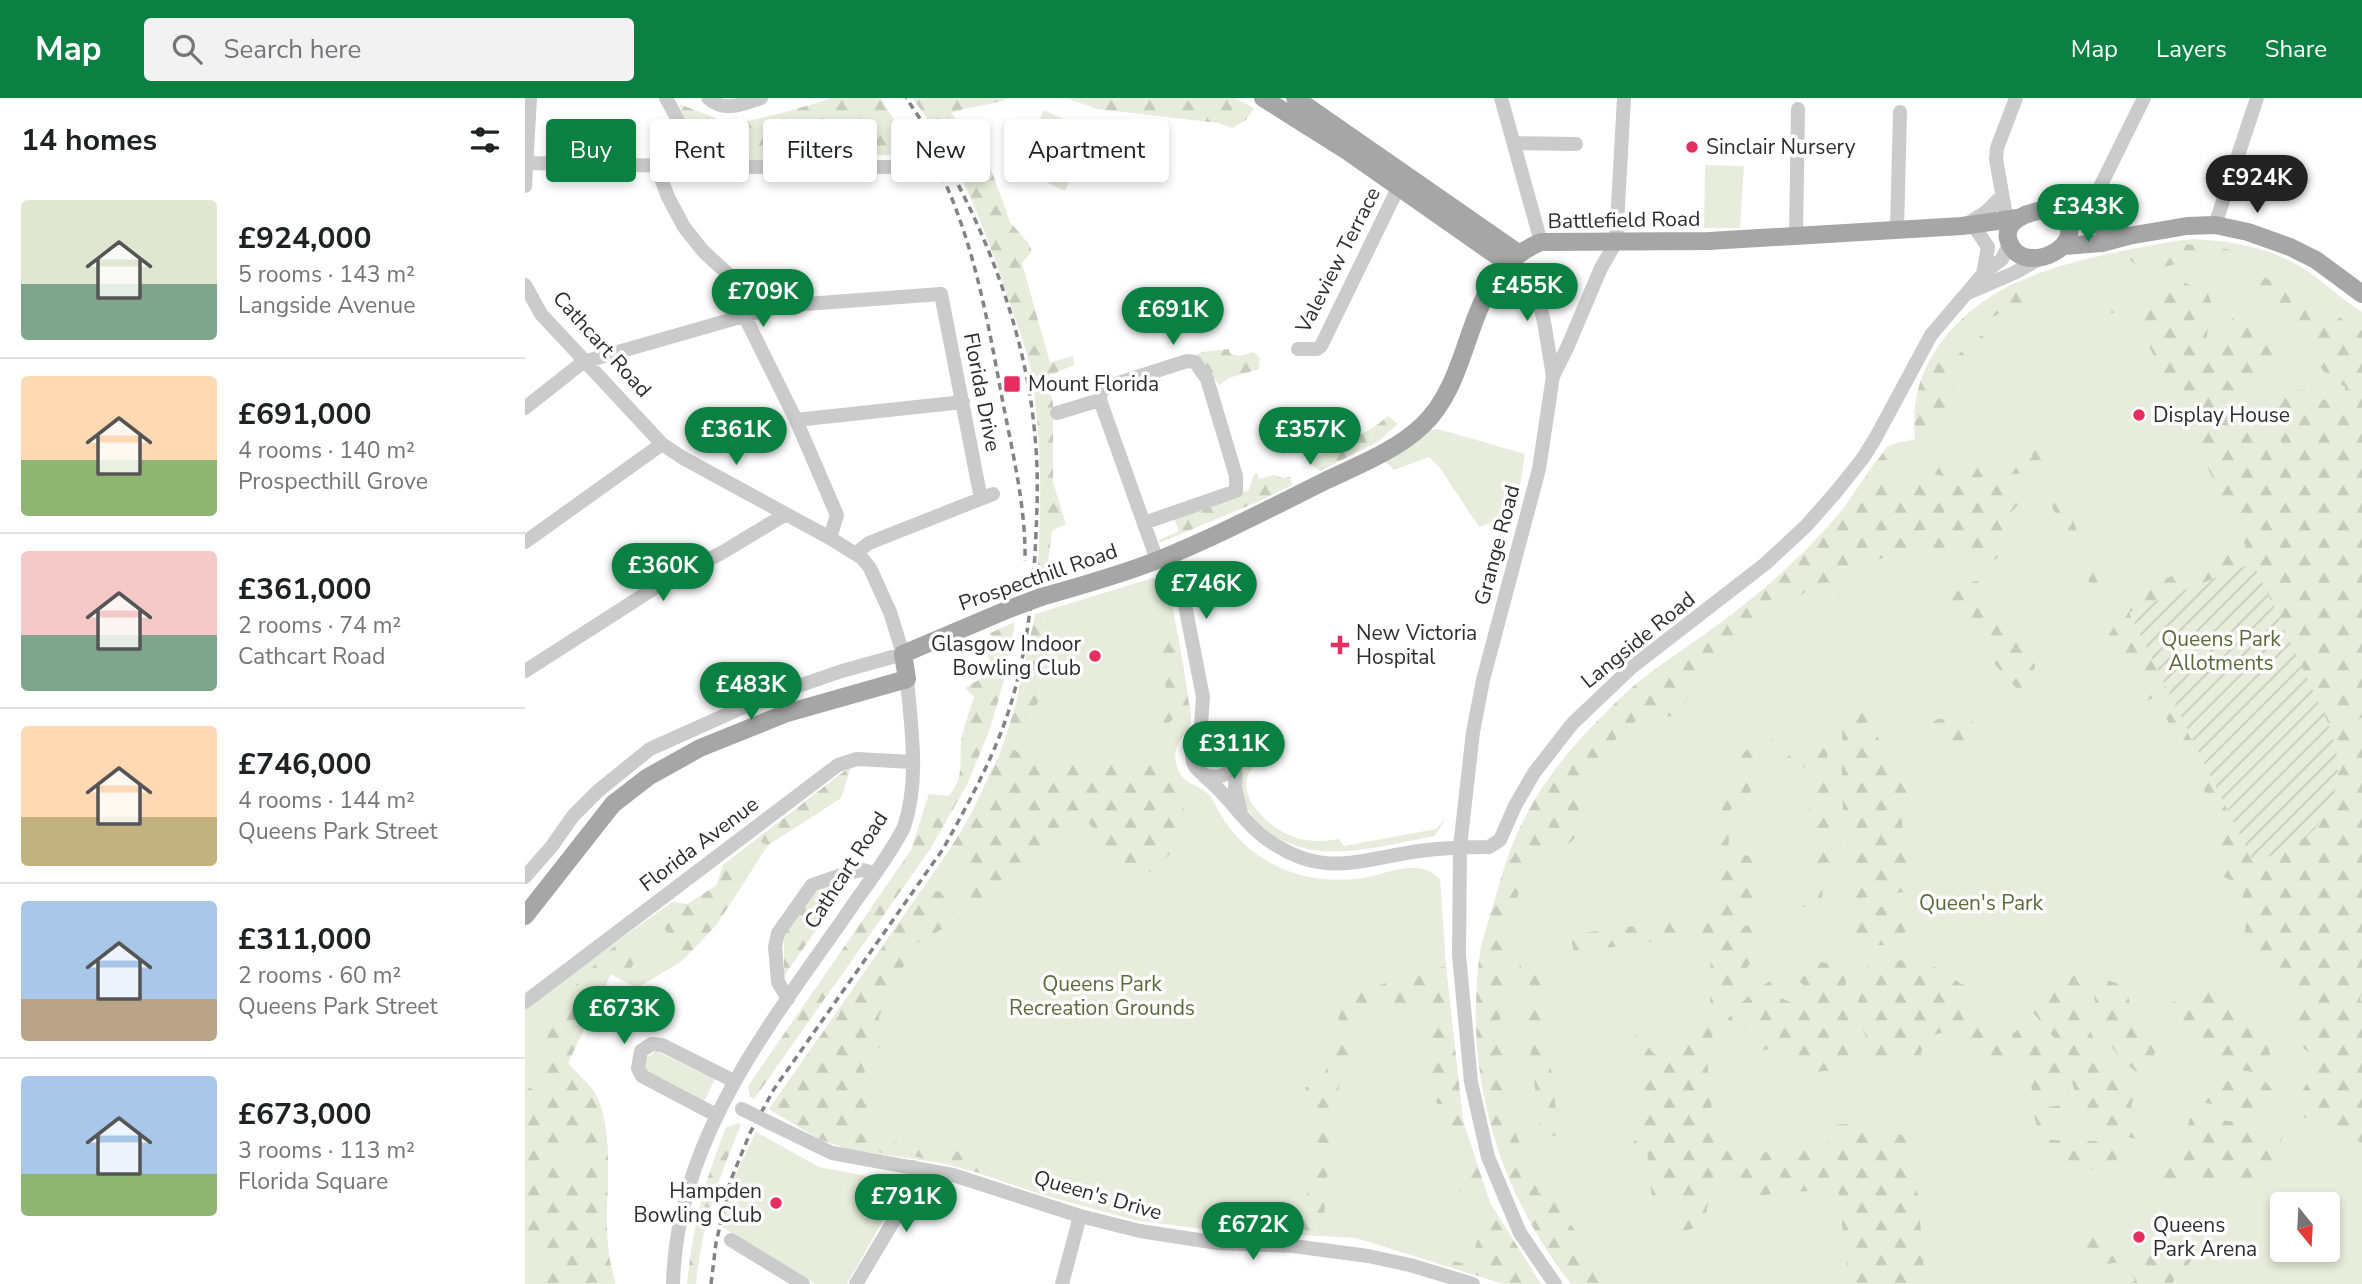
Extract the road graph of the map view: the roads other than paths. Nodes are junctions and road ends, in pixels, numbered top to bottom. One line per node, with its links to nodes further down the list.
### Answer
1 (530, 98): 14 (street)
2 (666, 98): 15 (street)
3 (708, 98): 4 (street)
4 (761, 98)
5 (1263, 98): 22 (main road)
6 (1295, 98): 22 (main road)
7 (1501, 98): 16 (street)
8 (1624, 98): 36 (street)
9 (2016, 98): 26 (street)
10 (2144, 98): 25 (street)
11 (2257, 98): 27 (street)
12 (1798, 109): 33 (street)
13 (1900, 112): 30 (street)
14 (527, 116): 18 (street)
15 (677, 119)
16 (1515, 143): 17 (street); 35 (street)
17 (1576, 144)
18 (526, 163): 19 (street); 24 (street)
19 (650, 165)
20 (749, 166): 21 (street)
21 (891, 167)
22 (1402, 180): 38 (main road); 46 (street, Valeview Terrace)
23 (662, 182): 39 (street)
24 (525, 186)
25 (2098, 191): 29 (street); 32 (street)
26 (2002, 196): 28 (street); 31 (street)
27 (2215, 225): 34 (main road); 43 (main road)
28 (1969, 227): 30 (main road, Battlefield Road); 31 (main road, Battlefield Road); 40 (street)
29 (2102, 228): 32 (main road); 34 (main road)
30 (1897, 229): 33 (main road, Battlefield Road)
31 (2011, 231): 32 (main road); 37 (main road); 40 (street, Langside Road)
32 (2070, 231): 34 (main road); 37 (main road)
33 (1796, 236): 36 (main road, Battlefield Road)
34 (2128, 236)
35 (1541, 242): 36 (main road, Battlefield Road); 38 (main road, Battlefield Road)
36 (1616, 243): 48 (street, Grange Road)
37 (2045, 256): 42 (street, Langside Road)
38 (1512, 258): 48 (street, Grange Road); 60 (main road, Prospecthill Road)
39 (728, 274): 44 (street); 45 (street)
40 (1983, 274): 42 (street, Langside Road)
41 (525, 285): 47 (street, Cathcart Road)
42 (1969, 293): 71 (street, Langside Road)
43 (2362, 294)
44 (792, 305): 45 (street); 50 (street, Florida Drive)
45 (745, 317): 47 (street); 53 (street)
46 (1298, 349)
47 (583, 362): 51 (street); 54 (street, Cathcart Road)
48 (1553, 376): 71 (street, Grange Road)
49 (1100, 400): 52 (street); 56 (street); 56 (street)
50 (963, 402): 53 (street); 59 (street, Florida Drive)
51 (525, 408)
52 (1057, 413)
53 (796, 420): 57 (street)
54 (663, 444): 55 (street, Cathcart Road); 58 (street)
55 (786, 514): 57 (street, Cathcart Road); 62 (street)
56 (1144, 523): 60 (street)
57 (830, 538): 59 (street, Cathcart Road)
58 (525, 542)
59 (856, 553): 61 (street, Cathcart Road)
60 (1164, 557): 61 (main road, Prospecthill Road, bridge); 64 (street)
61 (903, 654): 63 (main road, Cathcart Road); 73 (street)
62 (525, 671)
63 (907, 678): 67 (street, Cathcart Road); 74 (main road)
64 (1203, 697): 65 (street); 66 (street)
65 (1220, 733): 66 (street); 68 (street)
66 (1200, 738): 69 (street)
67 (913, 762): 72 (street, Cathcart Road); 76 (street, Florida Avenue)
68 (1236, 763): 69 (street); 70 (street)
69 (1204, 776): 70 (street)
70 (1242, 814): 71 (street)
71 (1460, 847): 90 (street)
72 (874, 873): 75 (street, Cathcart Road); 75 (street)
73 (525, 877)
74 (525, 916)
75 (788, 999): 77 (street, Cathcart Road)
76 (525, 1002)
77 (734, 1082): 78 (street, Cathcart Road); 79 (street)
78 (724, 1100): 79 (street, Cathcart Road); 80 (street, Queen's Drive, bridge)
79 (716, 1115): 84 (street, Cathcart Road)
80 (912, 1167): 81 (street, Queen's Drive); 86 (street)
81 (1080, 1216): 83 (street, Queen's Drive); 87 (street)
82 (731, 1241): 85 (street)
83 (1436, 1273): 88 (street); 89 (street, Queen's Drive)
84 (673, 1284)
85 (803, 1284)
86 (856, 1284)
87 (1062, 1284)
88 (1448, 1284)
89 (1473, 1284)
90 (1555, 1284)

